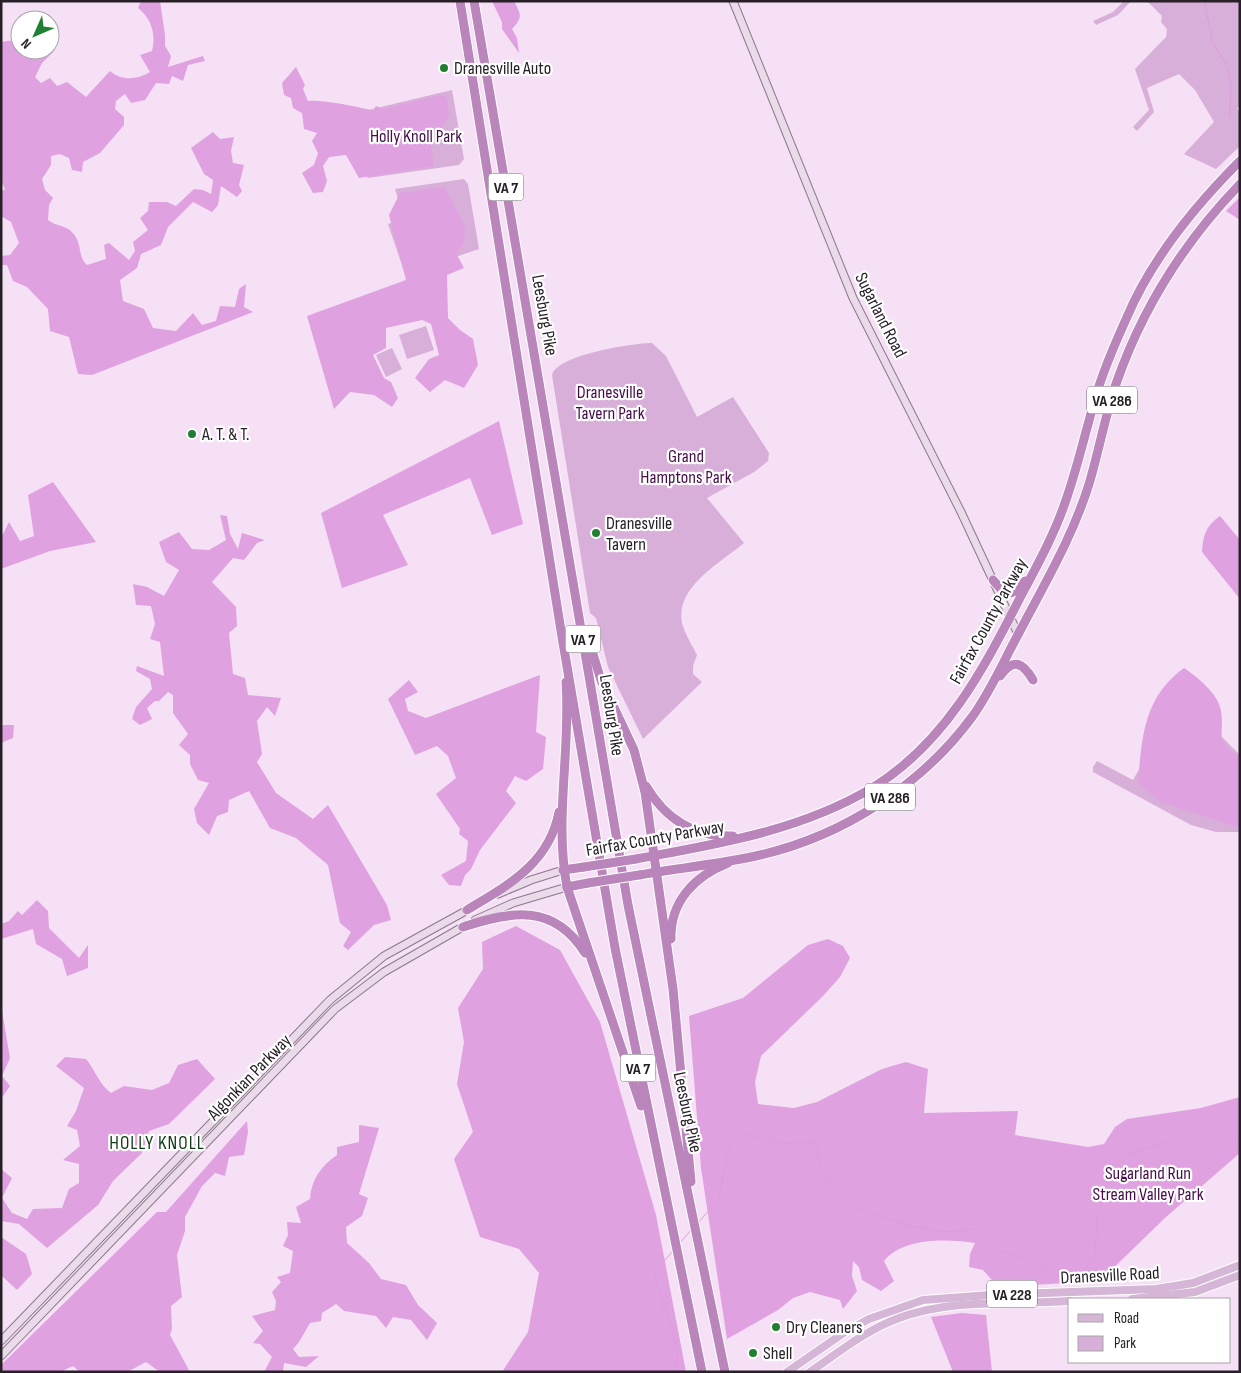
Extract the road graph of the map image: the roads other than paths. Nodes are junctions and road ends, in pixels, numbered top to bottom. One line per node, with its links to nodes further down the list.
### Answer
1 (460, 1): 11 (highway, Leesburg Pike / VA 7)
2 (474, 1): 8 (highway, Leesburg Pike / VA 7)
3 (733, 1): 7 (main road, Sugarland Road)
4 (1240, 161): 6 (highway, Fairfax County Parkway / VA 286)
5 (1240, 184): 10 (highway, Fairfax County Parkway / VA 286)
6 (1040, 561): 7 (highway); 9 (highway, Fairfax County Parkway / VA 286)
7 (993, 580): 9 (main road, Sugarland Road)
8 (576, 595): 14 (highway); 27 (highway, Leesburg Pike / VA 7)
9 (1010, 617): 10 (main road, Sugarland Road); 16 (highway, Fairfax County Parkway / VA 286)
10 (1018, 634): 13 (highway, Fairfax County Parkway / VA 286)
11 (562, 637): 15 (highway); 26 (highway, Leesburg Pike / VA 7)
12 (1033, 680): 13 (highway)
13 (987, 694): 18 (highway, Fairfax County Parkway / VA 286)
14 (642, 776): 16 (highway); 17 (highway)
15 (562, 797): 19 (highway); 22 (highway)
16 (756, 834): 17 (highway, Fairfax County Parkway / VA 286)
17 (655, 855): 19 (highway, Fairfax County Parkway / VA 286, bridge); 20 (highway)
18 (760, 855): 20 (highway, Fairfax County Parkway / VA 286); 25 (highway)
19 (564, 870): 21 (highway); 22 (main road, Algonkian Parkway)
20 (657, 872): 21 (highway, Fairfax County Parkway / VA 286, bridge); 25 (highway)
21 (566, 887): 23 (main road, Algonkian Parkway); 24 (highway)
22 (467, 910): 32 (main road, Algonkian Parkway)
23 (463, 927): 24 (highway); 33 (main road, Algonkian Parkway)
24 (596, 973): 26 (highway)
25 (673, 989): 27 (highway)
26 (667, 1203): 34 (highway, Leesburg Pike / VA 7)
27 (693, 1214): 35 (highway, Leesburg Pike / VA 7)
28 (1240, 1265): 36 (main road, Dranesville Road / VA 228)
29 (1240, 1275): 30 (main road, Dranesville Road)
30 (1141, 1298)
31 (1068, 1301): 37 (main road, Dranesville Road / VA 228)
32 (1, 1341)
33 (1, 1356)
34 (702, 1372)
35 (725, 1372)
36 (787, 1372)
37 (810, 1372)

